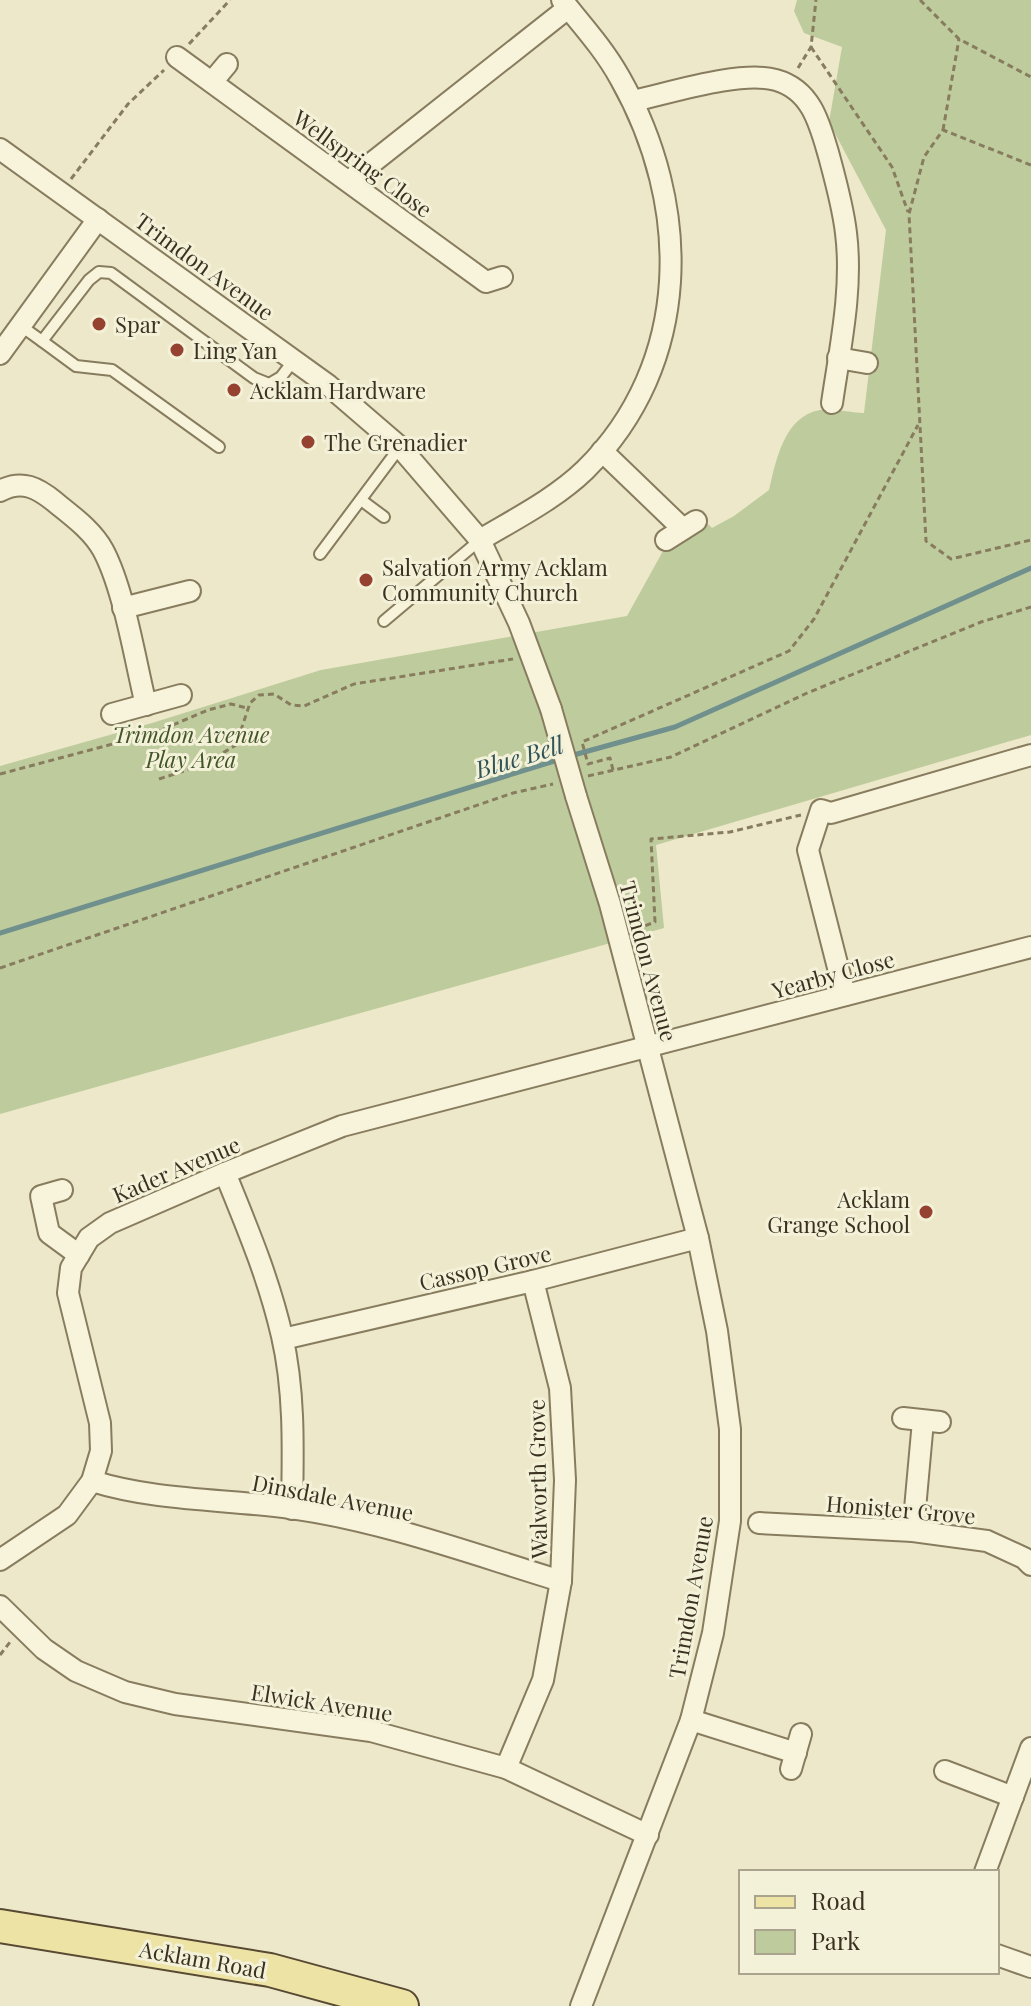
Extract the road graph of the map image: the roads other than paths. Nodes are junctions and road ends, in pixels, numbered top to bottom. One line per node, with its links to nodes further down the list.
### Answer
1 (565, 4): 5 (street); 7 (street)
2 (177, 57): 4 (street, Wellspring Close)
3 (227, 64): 4 (street)
4 (212, 82): 7 (street, Wellspring Close)
5 (633, 101): 13 (street); 19 (street)
6 (0, 149): 8 (street, Trimdon Avenue)
7 (349, 181): 9 (street, Wellspring Close)
8 (98, 219): 10 (street); 14 (street, Trimdon Avenue)
9 (487, 286)
10 (21, 326): 11 (lane); 12 (street)
11 (42, 341): 14 (lane); 17 (lane)
12 (0, 354)
13 (838, 358): 15 (street); 16 (street)
14 (294, 360): 18 (street, Trimdon Avenue)
15 (867, 363)
16 (832, 403)
17 (219, 447)
18 (400, 447): 21 (lane); 24 (street, Trimdon Avenue)
19 (602, 451): 23 (street); 24 (street)
20 (0, 491): 27 (street)
21 (361, 500): 22 (lane); 25 (lane)
22 (384, 517)
23 (682, 530)
24 (480, 540): 28 (lane); 35 (street, Trimdon Avenue, bridge)
25 (320, 554)
26 (190, 591): 27 (street)
27 (123, 608): 30 (street)
28 (384, 621)
29 (181, 695): 30 (street)
30 (146, 705): 31 (street)
31 (112, 714)
32 (1031, 755): 34 (street)
33 (1031, 947): 34 (street, Yearby Close)
34 (845, 995): 35 (street, Yearby Close)
35 (647, 1047): 36 (street, Kader Avenue); 38 (street, Trimdon Avenue)
36 (225, 1173): 39 (street, Kader Avenue); 41 (street)
37 (62, 1190): 39 (street)
38 (698, 1238): 40 (street, Cassop Grove); 51 (street, Trimdon Avenue)
39 (79, 1255): 43 (street, Kader Avenue)
40 (533, 1281): 41 (street, Cassop Grove); 49 (street, Walworth Grove)
41 (283, 1339): 44 (street)
42 (922, 1420): 46 (street)
43 (92, 1481): 44 (street, Dinsdale Avenue); 47 (street, Kader Avenue)
44 (292, 1509): 49 (street, Dinsdale Avenue)
45 (759, 1523): 46 (street, Honister Grove)
46 (913, 1531): 48 (street, Honister Grove)
47 (0, 1560)
48 (1031, 1565)
49 (561, 1581): 54 (street, Walworth Grove)
50 (0, 1606): 54 (street, Elwick Avenue)
51 (691, 1720): 53 (street); 57 (street, Trimdon Avenue)
52 (1031, 1748): 56 (street)
53 (796, 1752)
54 (506, 1768): 57 (street, Elwick Avenue)
55 (945, 1771): 56 (street)
56 (1013, 1797): 58 (street)
57 (648, 1835): 63 (street, Trimdon Avenue)
58 (986, 1870)
59 (0, 1926): 62 (main road, Acklam Road)
60 (999, 1956): 61 (street)
61 (1031, 1967)
62 (390, 2004)
63 (581, 2006)

